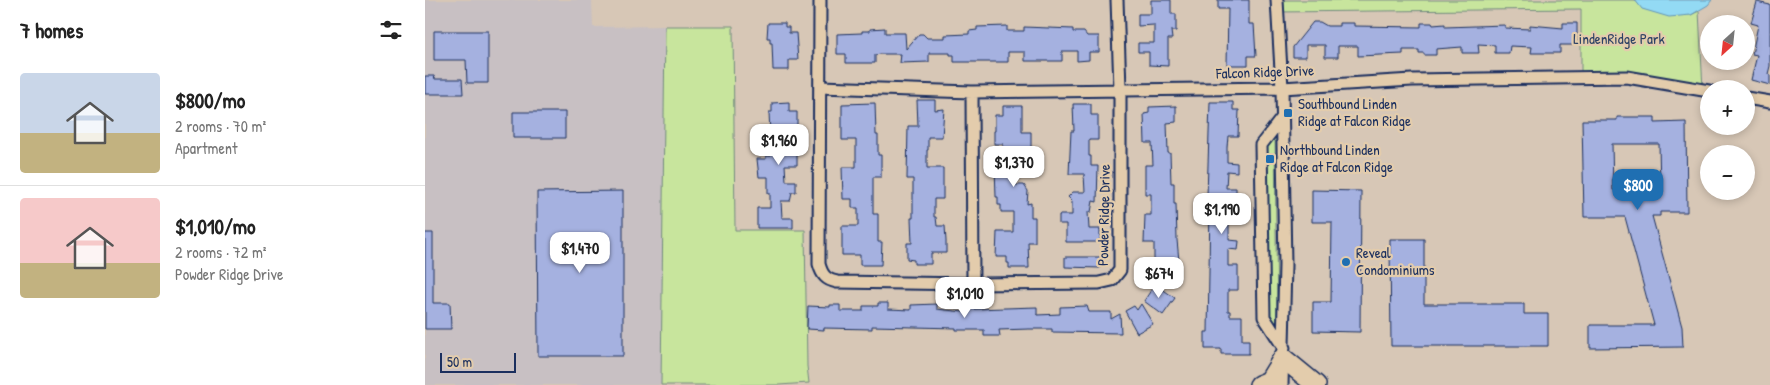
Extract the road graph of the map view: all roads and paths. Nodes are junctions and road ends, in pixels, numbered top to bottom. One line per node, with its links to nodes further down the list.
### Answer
1 (820, 0): 4 (street)
2 (1117, 0): 6 (street, Powder Ridge Drive)
3 (1277, 0): 5 (street)
4 (820, 87): 8 (street, Falcon Ridge Drive); 12 (street, Powder Ridge Drive)
5 (1282, 88): 6 (street, Falcon Ridge Drive); 7 (street, Falcon Ridge Drive); 11 (street)
6 (1120, 89): 8 (street, Falcon Ridge Drive); 12 (street, Powder Ridge Drive)
7 (1700, 89)
8 (972, 92): 12 (street)
9 (1755, 100): 10 (street)
10 (1770, 102)
11 (1282, 118): 13 (street); 13 (street)
12 (973, 284)
13 (1283, 353): 14 (main road); 15 (street); 16 (main road)
14 (1259, 385)
15 (1282, 385)
16 (1316, 385)

